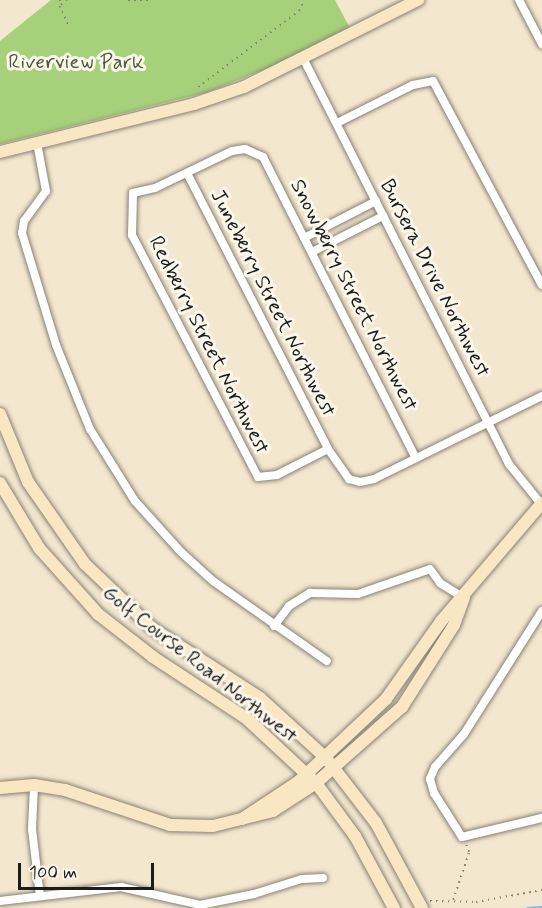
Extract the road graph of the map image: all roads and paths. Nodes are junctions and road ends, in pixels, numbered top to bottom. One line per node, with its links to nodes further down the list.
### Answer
1 (60, 0): 9 (path)
2 (67, 0): 9 (path)
3 (128, 0): 4 (path)
4 (149, 0)
5 (304, 0): 13 (path)
6 (418, 0): 8 (street)
7 (519, 0): 11 (street)
8 (398, 4): 12 (street)
9 (60, 6): 10 (path)
10 (68, 24)
11 (542, 44)
12 (304, 60): 14 (street, Bursera Drive Northwest); 15 (street)
13 (198, 87)
14 (337, 123): 18 (street, Bursera Drive Northwest); 22 (street)
15 (37, 143): 16 (street); 32 (street)
16 (0, 152)
17 (187, 173): 20 (street, Snowberry Street Northwest); 26 (street, Juneberry Street Northwest); 26 (street, Redberry Street Northwest)
18 (376, 201): 19 (street, Bursera Drive Northwest); 20 (street)
19 (383, 216): 21 (street); 25 (street, Bursera Drive Northwest)
20 (304, 238): 21 (street, Snowberry Street Northwest)
21 (312, 252): 27 (street, Snowberry Street Northwest)
22 (542, 285)
23 (542, 396): 25 (street)
24 (0, 414): 34 (street, Golf Course Road Northwest)
25 (488, 423): 27 (street); 29 (street, Bursera Drive Northwest)
26 (328, 449): 27 (street, Juneberry Street Northwest)
27 (416, 458)
28 (0, 483): 36 (street, Golf Course Road Northwest)
29 (542, 504): 30 (street)
30 (464, 598): 32 (street); 34 (street); 35 (street)
31 (542, 611): 40 (street)
32 (274, 626): 33 (street)
33 (327, 661)
34 (326, 758): 35 (street, Golf Course Road Northwest); 36 (street)
35 (335, 767): 36 (street); 46 (street, Golf Course Road Northwest)
36 (312, 778): 37 (street); 47 (street, Golf Course Road Northwest)
37 (34, 785): 38 (street); 43 (street)
38 (0, 788)
39 (542, 818): 40 (street)
40 (462, 837): 45 (path)
41 (322, 878): 43 (street)
42 (542, 890): 45 (path)
43 (40, 896): 44 (street)
44 (0, 901)
45 (453, 901): 46 (path)
46 (421, 906)
47 (394, 908)

